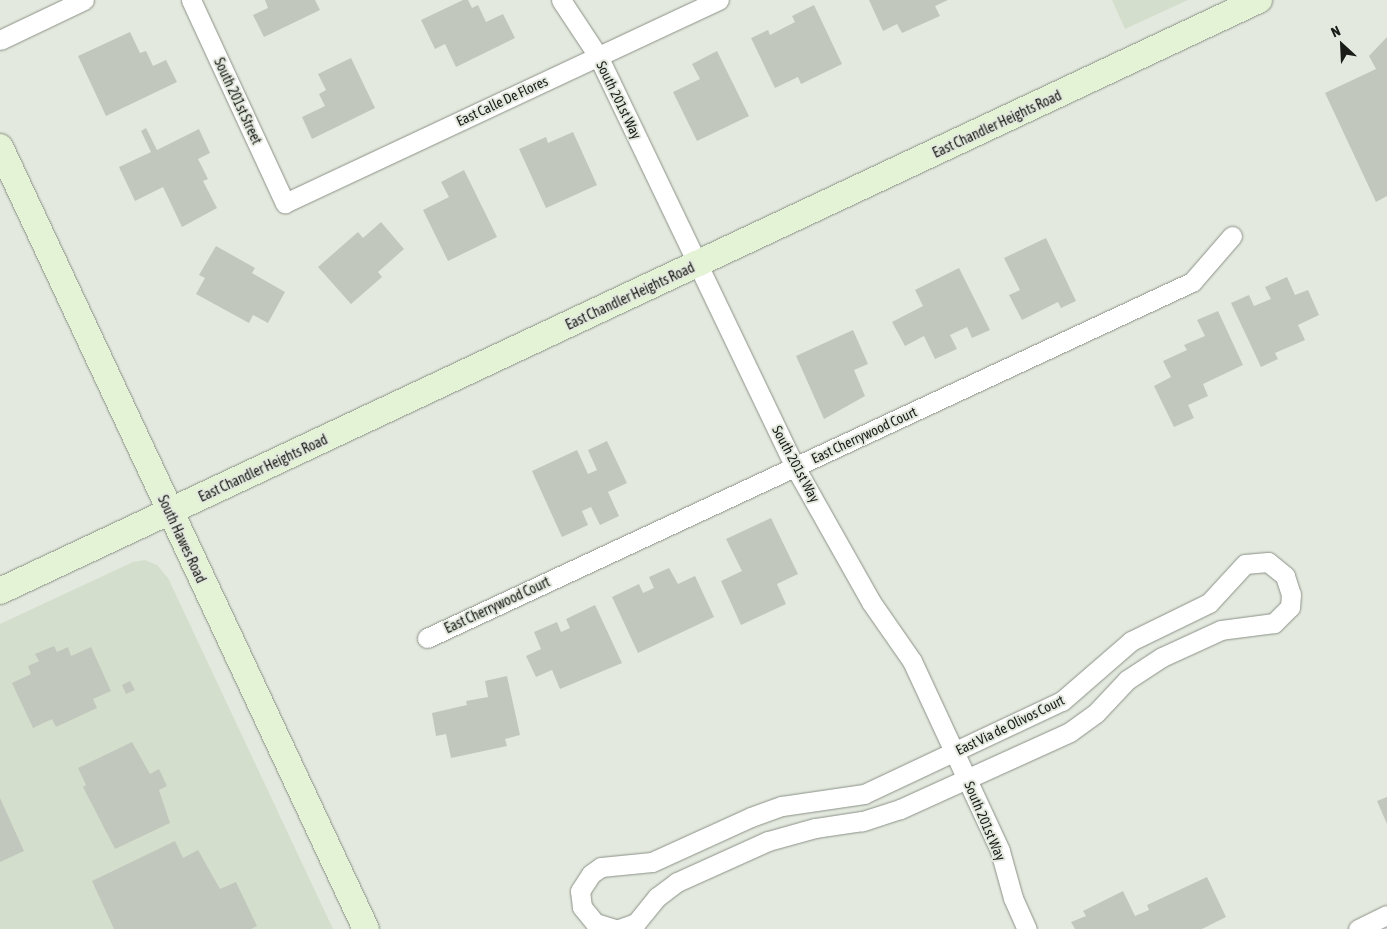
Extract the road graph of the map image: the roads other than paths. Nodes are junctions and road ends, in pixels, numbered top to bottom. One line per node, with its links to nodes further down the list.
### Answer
1 (84, 0): 6 (street)
2 (191, 0): 9 (street, South 201st Street)
3 (561, 0): 7 (street, South 201st Way)
4 (719, 0): 7 (street, East Calle De Flores)
5 (1260, 0): 11 (main road, East Chandler Heights Road)
6 (0, 40)
7 (598, 56): 9 (street, East Calle De Flores); 11 (street, South 201st Way)
8 (0, 147): 13 (main road, South Hawes Road)
9 (285, 203)
10 (1232, 236): 12 (street, East Cherrywood Court)
11 (698, 264): 12 (street, South 201st Way); 13 (main road, East Chandler Heights Road)
12 (795, 467): 15 (street, East Cherrywood Court); 18 (street, South 201st Way)
13 (169, 511): 14 (main road, East Chandler Heights Road); 25 (main road, South Hawes Road)
14 (0, 591)
15 (427, 638)
16 (1107, 660): 17 (street); 17 (street, East Via de Olivos Court); 18 (street, East Via de Olivos Court)
17 (1127, 680): 19 (street, East Via de Olivos Court)
18 (954, 752): 19 (street, South 201st Way); 20 (street, East Via de Olivos Court)
19 (968, 781): 21 (street, East Via de Olivos Court); 27 (street, South 201st Way)
20 (864, 794): 21 (street); 22 (street, East Via de Olivos Court)
21 (871, 819): 23 (street, East Via de Olivos Court)
22 (686, 847): 23 (street); 26 (street, East Via de Olivos Court)
23 (699, 872): 26 (street, East Via de Olivos Court)
24 (1387, 915): 28 (street)
25 (366, 929)
26 (617, 929)
27 (1027, 929)
28 (1358, 929)

